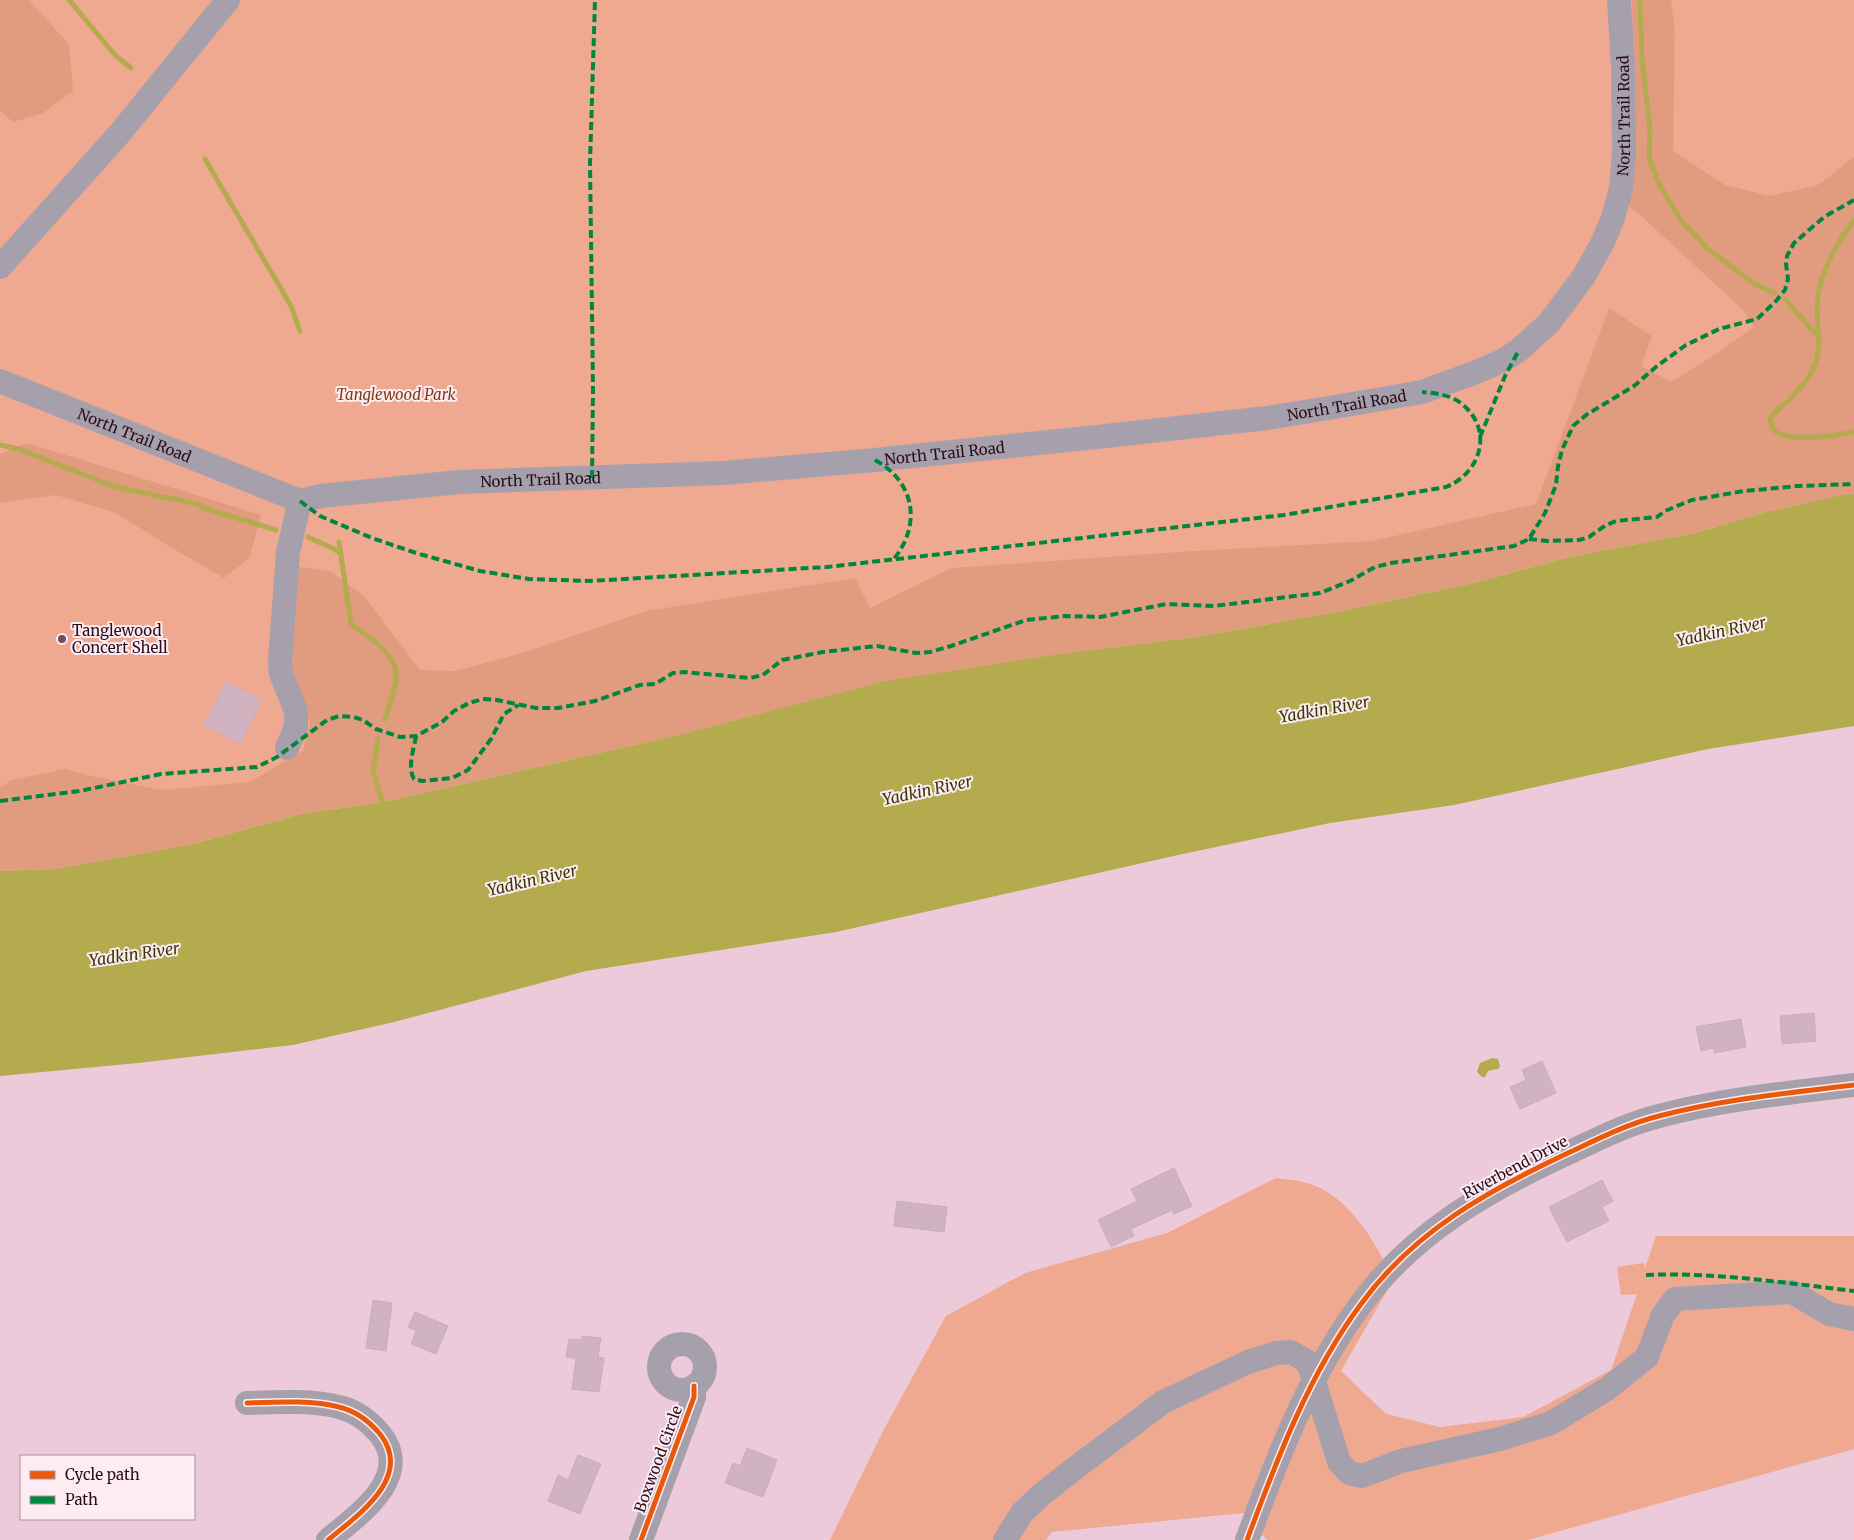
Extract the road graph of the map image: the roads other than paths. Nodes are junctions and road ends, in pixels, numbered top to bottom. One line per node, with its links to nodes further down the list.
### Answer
1 (228, 0): 3 (street)
2 (1619, 0): 5 (street, North Trail Road)
3 (0, 267)
4 (0, 381): 5 (street, North Trail Road)
5 (300, 501): 6 (street)
6 (287, 748)
7 (1854, 1085): 9 (street, Riverbend Drive)
8 (1854, 1319): 9 (street)
9 (1314, 1381): 14 (street); 15 (street, Riverbend Drive)
10 (694, 1386): 13 (street, Boxwood Circle)
11 (248, 1403): 12 (street)
12 (328, 1540)
13 (641, 1540)
14 (1005, 1540)
15 (1247, 1540)

